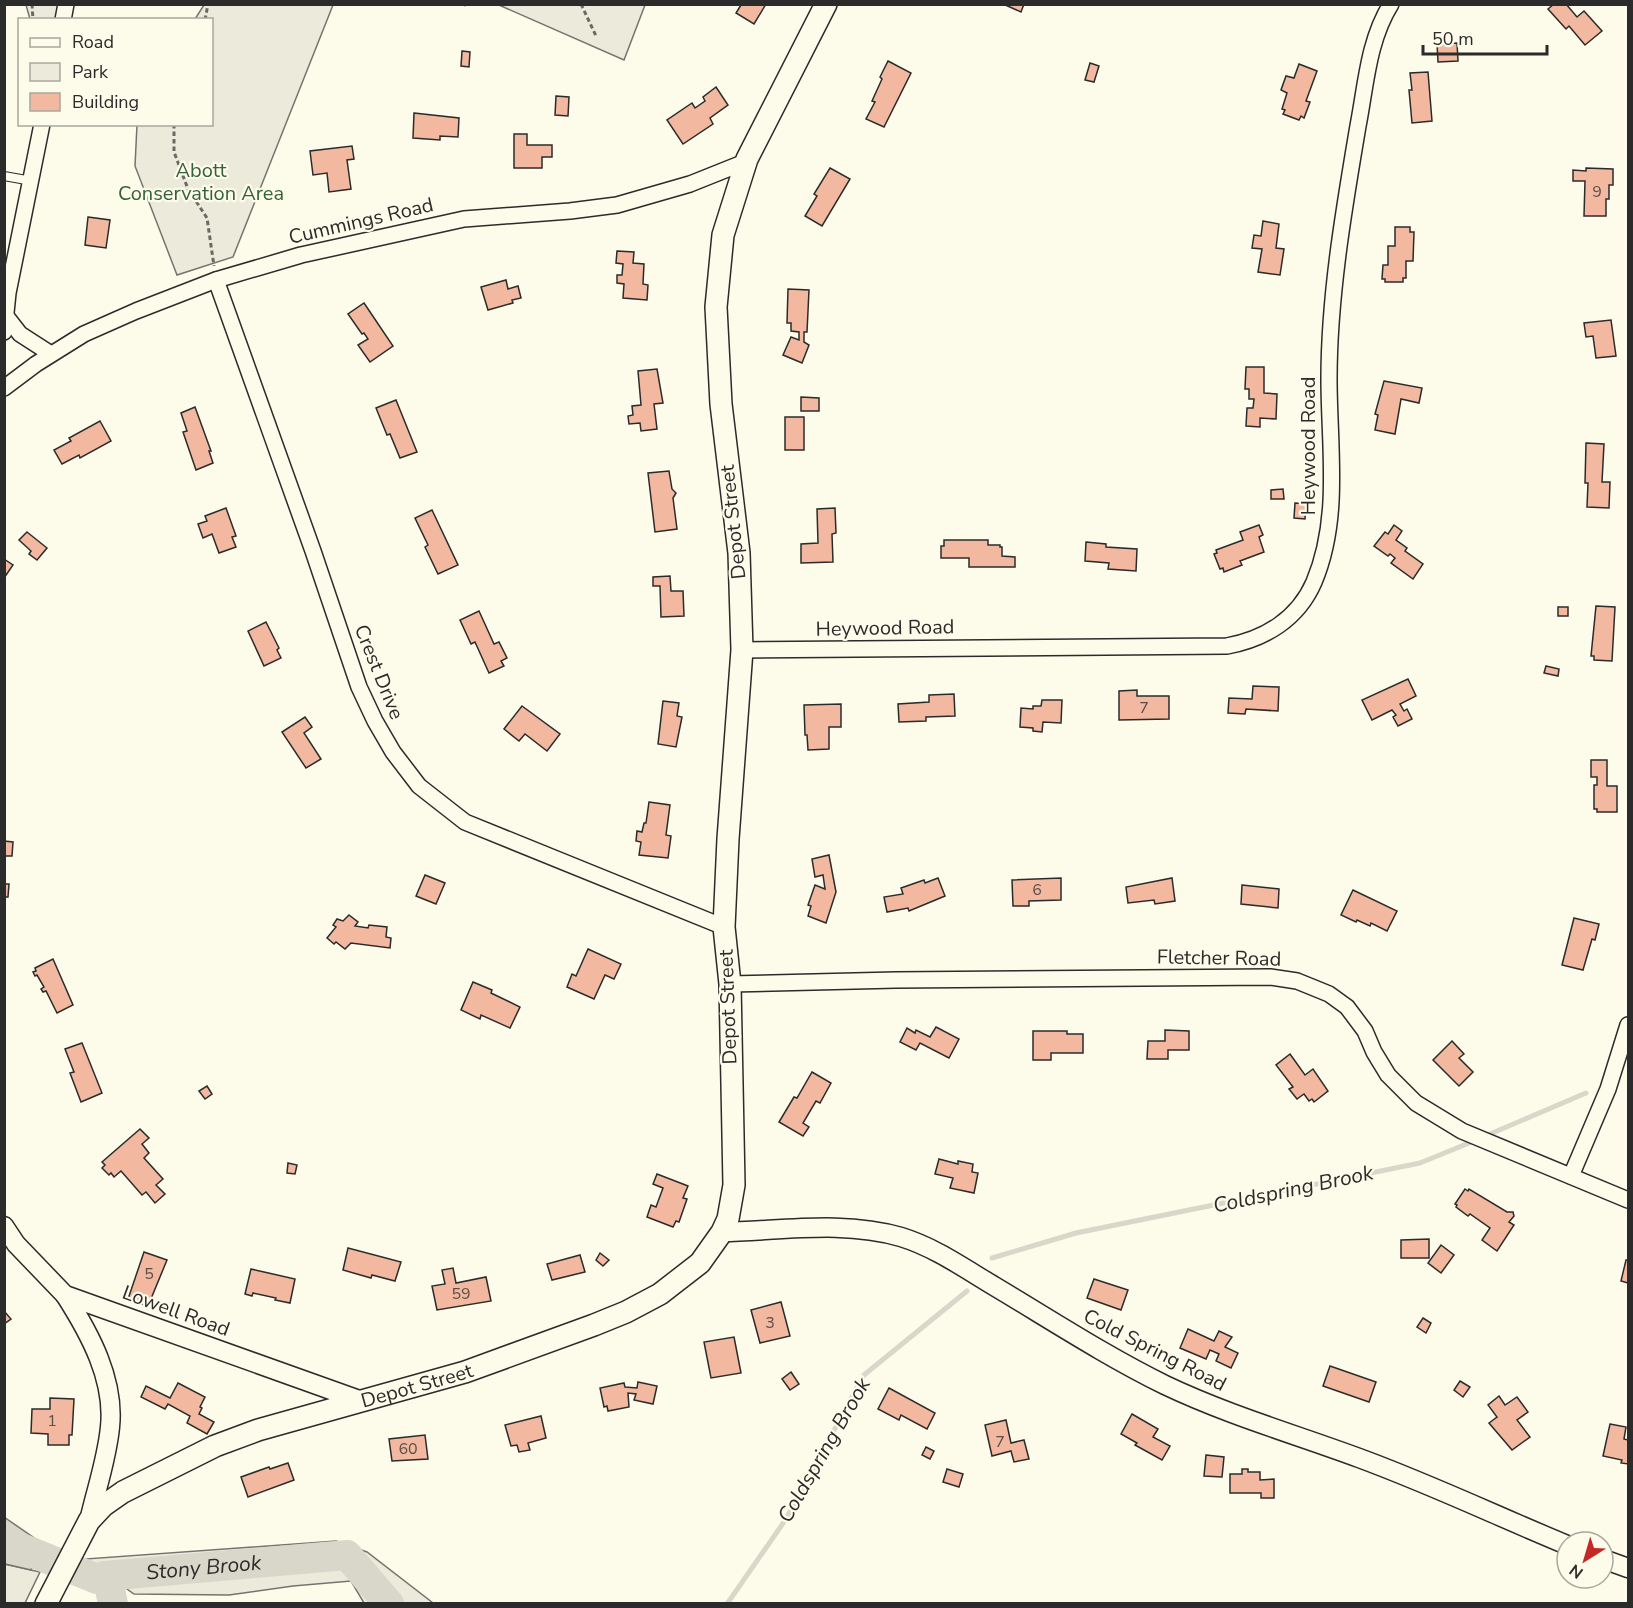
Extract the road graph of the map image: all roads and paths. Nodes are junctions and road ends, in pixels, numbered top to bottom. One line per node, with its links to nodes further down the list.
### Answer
1 (581, 4): 4 (path)
2 (826, 4): 7 (main road, Depot Street)
3 (1391, 4): 15 (street, Heywood Road)
4 (596, 36)
5 (42, 126): 9 (street)
6 (174, 126): 10 (path)
7 (747, 159): 10 (street, Cummings Road); 15 (main road, Depot Street)
8 (4, 176): 9 (lane)
9 (32, 181): 11 (street)
10 (216, 280): 13 (street, Cummings Road); 16 (street, Crest Drive)
11 (6, 316): 12 (street); 13 (street)
12 (4, 332)
13 (51, 354): 14 (street, Cummings Road)
14 (4, 388)
15 (742, 650): 16 (main road, Depot Street)
16 (724, 927): 17 (main road, Depot Street)
17 (730, 984): 19 (street, Fletcher Road); 22 (main road, Depot Street)
18 (1629, 1025): 19 (street)
19 (1570, 1176): 20 (street, Fletcher Road)
20 (1629, 1200)
21 (4, 1226): 23 (street, Lowell Road)
22 (722, 1232): 24 (main road, Depot Street); 26 (street, Cold Spring Road)
23 (65, 1295): 24 (street, Lowell Road); 25 (street)
24 (358, 1400): 25 (main road, Depot Street)
25 (89, 1521): 27 (main road, Depot Street)
26 (1555, 1540)
27 (51, 1595)

